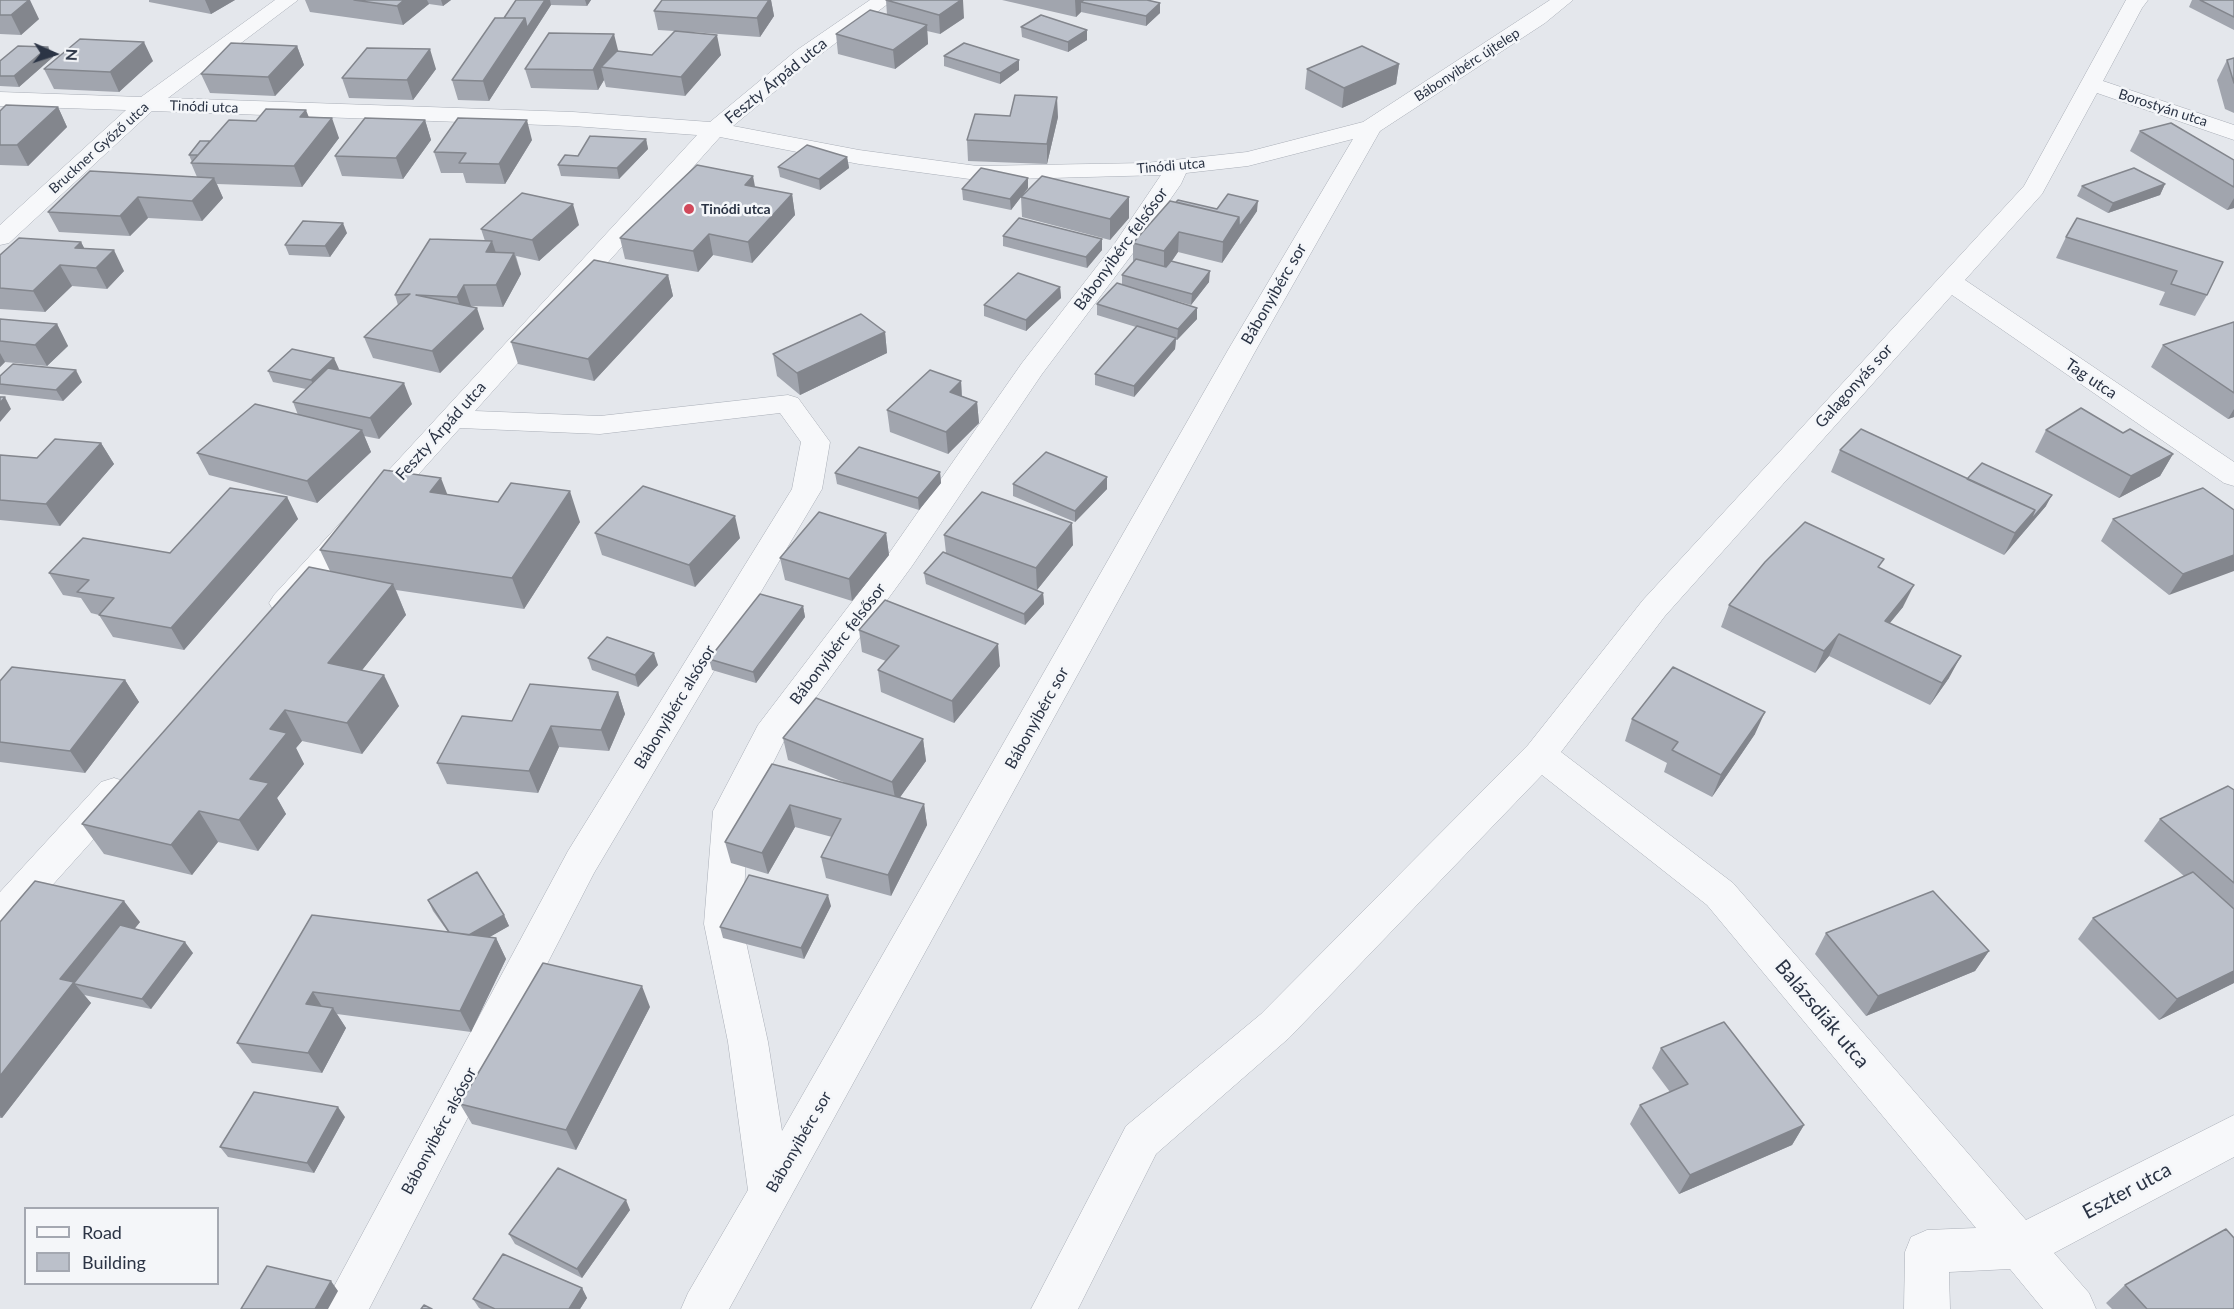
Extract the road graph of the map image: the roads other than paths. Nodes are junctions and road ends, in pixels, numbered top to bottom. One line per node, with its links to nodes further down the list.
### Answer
1 (288, 0): 7 (street, Bruckner Győző utca)
2 (883, 0): 9 (street, Feszty Árpád utca)
3 (1563, 0): 8 (street, Bábonyibérc újtelep)
4 (2138, 0): 5 (street, Galagonyás sor)
5 (2091, 84): 10 (street, Borostyán utca); 13 (street, Galagonyás sor)
6 (0, 99): 7 (street, Tinódi utca)
7 (146, 105): 9 (street, Tinódi utca); 12 (street, Bruckner Győző utca)
8 (1371, 127): 11 (street, Tinódi utca); 21 (street, Bábonyibérc sor)
9 (716, 129): 11 (street, Tinódi utca); 14 (street, Feszty Árpád utca)
10 (2234, 133)
11 (1176, 166): 21 (street, Bábonyibérc felsősor)
12 (0, 238)
13 (1949, 281): 15 (street, Tag utca); 17 (street, Galagonyás sor)
14 (451, 419): 16 (street, Feszty Árpád utca); 23 (street, Bábonyibérc alsósor)
15 (2234, 476)
16 (269, 620)
17 (1540, 754): 22 (street, Balázsdiák utca); 25 (street, Galagonyás sor)
18 (135, 769): 19 (street)
19 (0, 918)
20 (2234, 1135): 22 (street, Eszter utca)
21 (770, 1193): 24 (street, Bábonyibérc sor)
22 (2020, 1247): 26 (street); 27 (street, Balázsdiák utca)
23 (345, 1309)
24 (704, 1309)
25 (1054, 1309)
26 (1927, 1309)
27 (2073, 1309)

